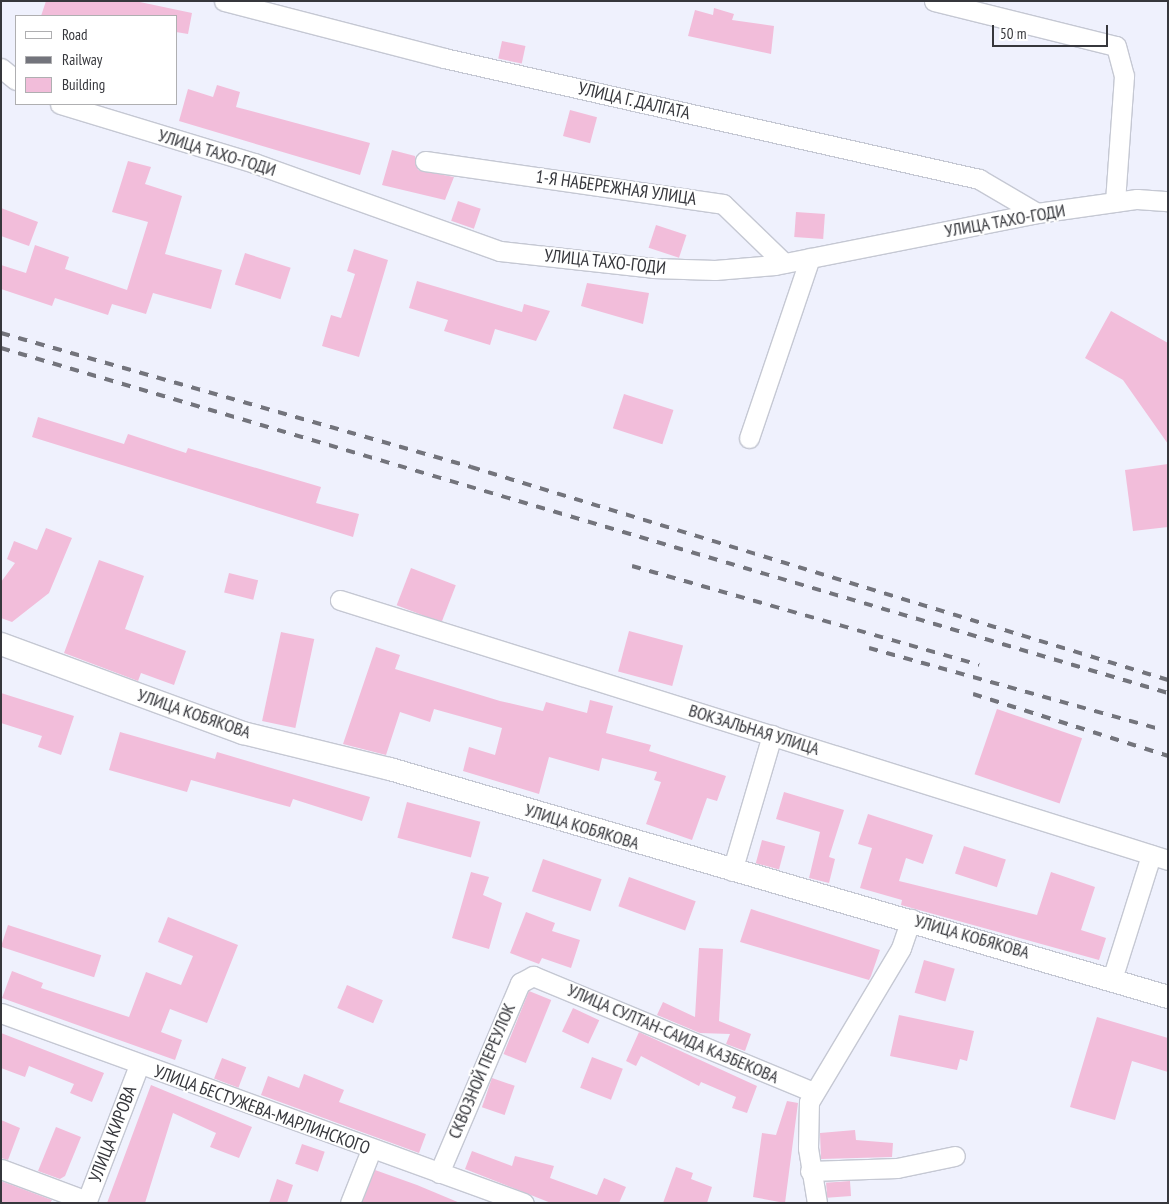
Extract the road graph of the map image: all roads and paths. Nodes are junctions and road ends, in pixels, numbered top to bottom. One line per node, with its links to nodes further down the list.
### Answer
1 (224, 1): 9 (street, УЛИЦА Г. ДАЛГАТА)
2 (934, 1): 8 (street)
3 (1, 68): 4 (street)
4 (15, 79)
5 (63, 105): 11 (street, УЛИЦА ТАХО-ГОДИ)
6 (425, 161): 11 (street, 1-Я НАБЕРЕЖНАЯ УЛИЦА)
7 (1168, 201): 8 (street, УЛИЦА ТАХО-ГОДИ)
8 (1114, 202): 9 (street, УЛИЦА ТАХО-ГОДИ)
9 (1037, 214): 10 (street, УЛИЦА ТАХО-ГОДИ)
10 (810, 258): 11 (street, УЛИЦА ТАХО-ГОДИ); 12 (street)
11 (784, 263)
12 (748, 438)
13 (340, 600): 15 (street, ВОКЗАЛЬНАЯ УЛИЦА)
14 (1, 644): 17 (street, УЛИЦА КОБЯКОВА)
15 (772, 735): 16 (street, ВОКЗАЛЬНАЯ УЛИЦА); 17 (street)
16 (1159, 858): 20 (street)
17 (732, 872): 18 (street, УЛИЦА КОБЯКОВА)
18 (911, 919): 20 (street, УЛИЦА КОБЯКОВА); 24 (street)
19 (533, 976): 24 (street, УЛИЦА СУЛТАН-САИДА КАЗБЕКОВА); 29 (street, СКВОЗНОЙ ПЕРЕУЛОК)
20 (1112, 979): 21 (street, УЛИЦА КОБЯКОВА)
21 (1168, 997)
22 (1, 1013): 23 (street, УЛИЦА БЕСТУЖЕВА-МАРЛИНСКОГО)
23 (139, 1065): 25 (street, УЛИЦА БЕСТУЖЕВА-МАРЛИНСКОГО); 30 (street, УЛИЦА КИРОВА)
24 (813, 1092): 28 (street)
25 (371, 1150): 29 (street, УЛИЦА БЕСТУЖЕВА-МАРЛИНСКОГО); 31 (street)
26 (955, 1156): 28 (street)
27 (1, 1169): 30 (street)
28 (810, 1171): 33 (street)
29 (439, 1173): 32 (street, УЛИЦА БЕСТУЖЕВА-МАРЛИНСКОГО)
30 (87, 1202)
31 (350, 1203)
32 (524, 1203)
33 (817, 1203)

